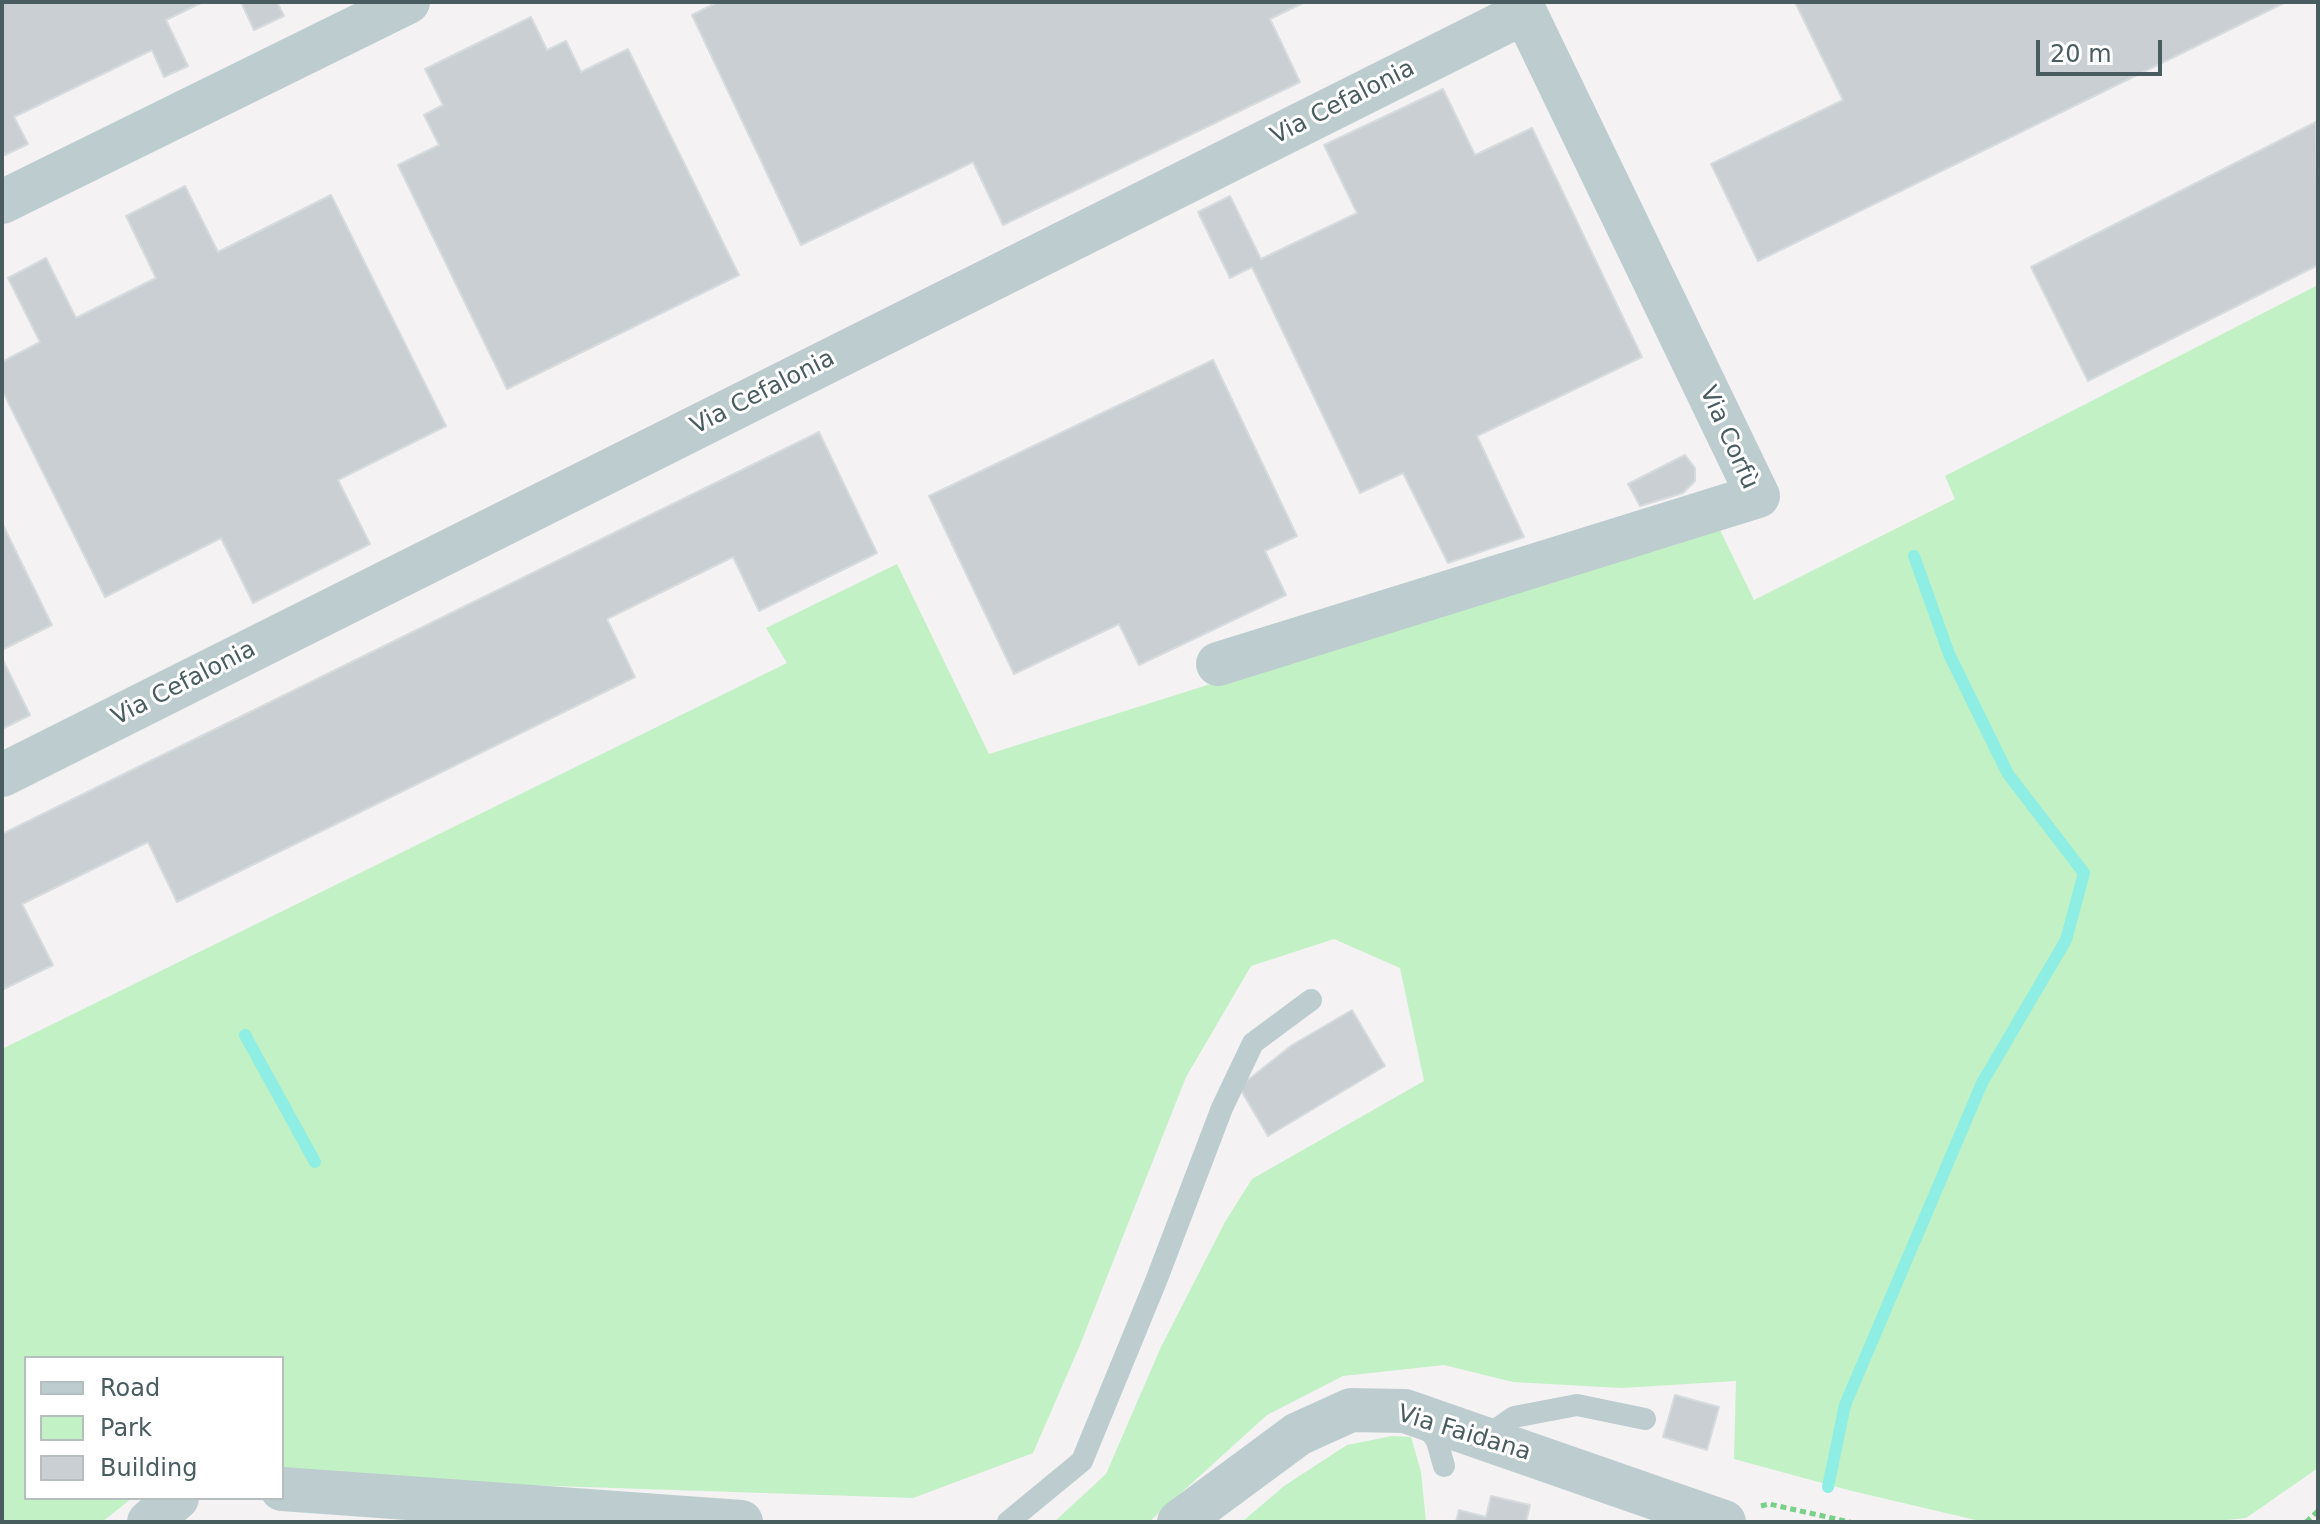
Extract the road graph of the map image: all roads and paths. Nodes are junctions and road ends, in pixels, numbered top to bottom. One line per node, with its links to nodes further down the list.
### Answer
1 (408, 2): 3 (street)
2 (1522, 7): 4 (street, Via Corfù); 5 (street, Via Cefalonia)
3 (2, 202)
4 (1218, 664)
5 (2, 775)
6 (1311, 1000): 18 (lane)
7 (1419, 1415): 9 (street, Via Faidana); 10 (lane); 13 (street, Via Faidana)
8 (1645, 1419): 9 (lane)
9 (1484, 1438): 20 (street, Via Faidana)
10 (1444, 1466)
11 (284, 1489): 17 (street)
12 (175, 1500): 16 (street)
13 (1215, 1507): 19 (street, Via Faidana)
14 (1796, 1510): 21 (path)
15 (2318, 1511): 22 (path)
16 (149, 1522)
17 (741, 1522)
18 (1008, 1522)
19 (1179, 1522)
20 (1724, 1522)
21 (1850, 1522)
22 (2306, 1522)

